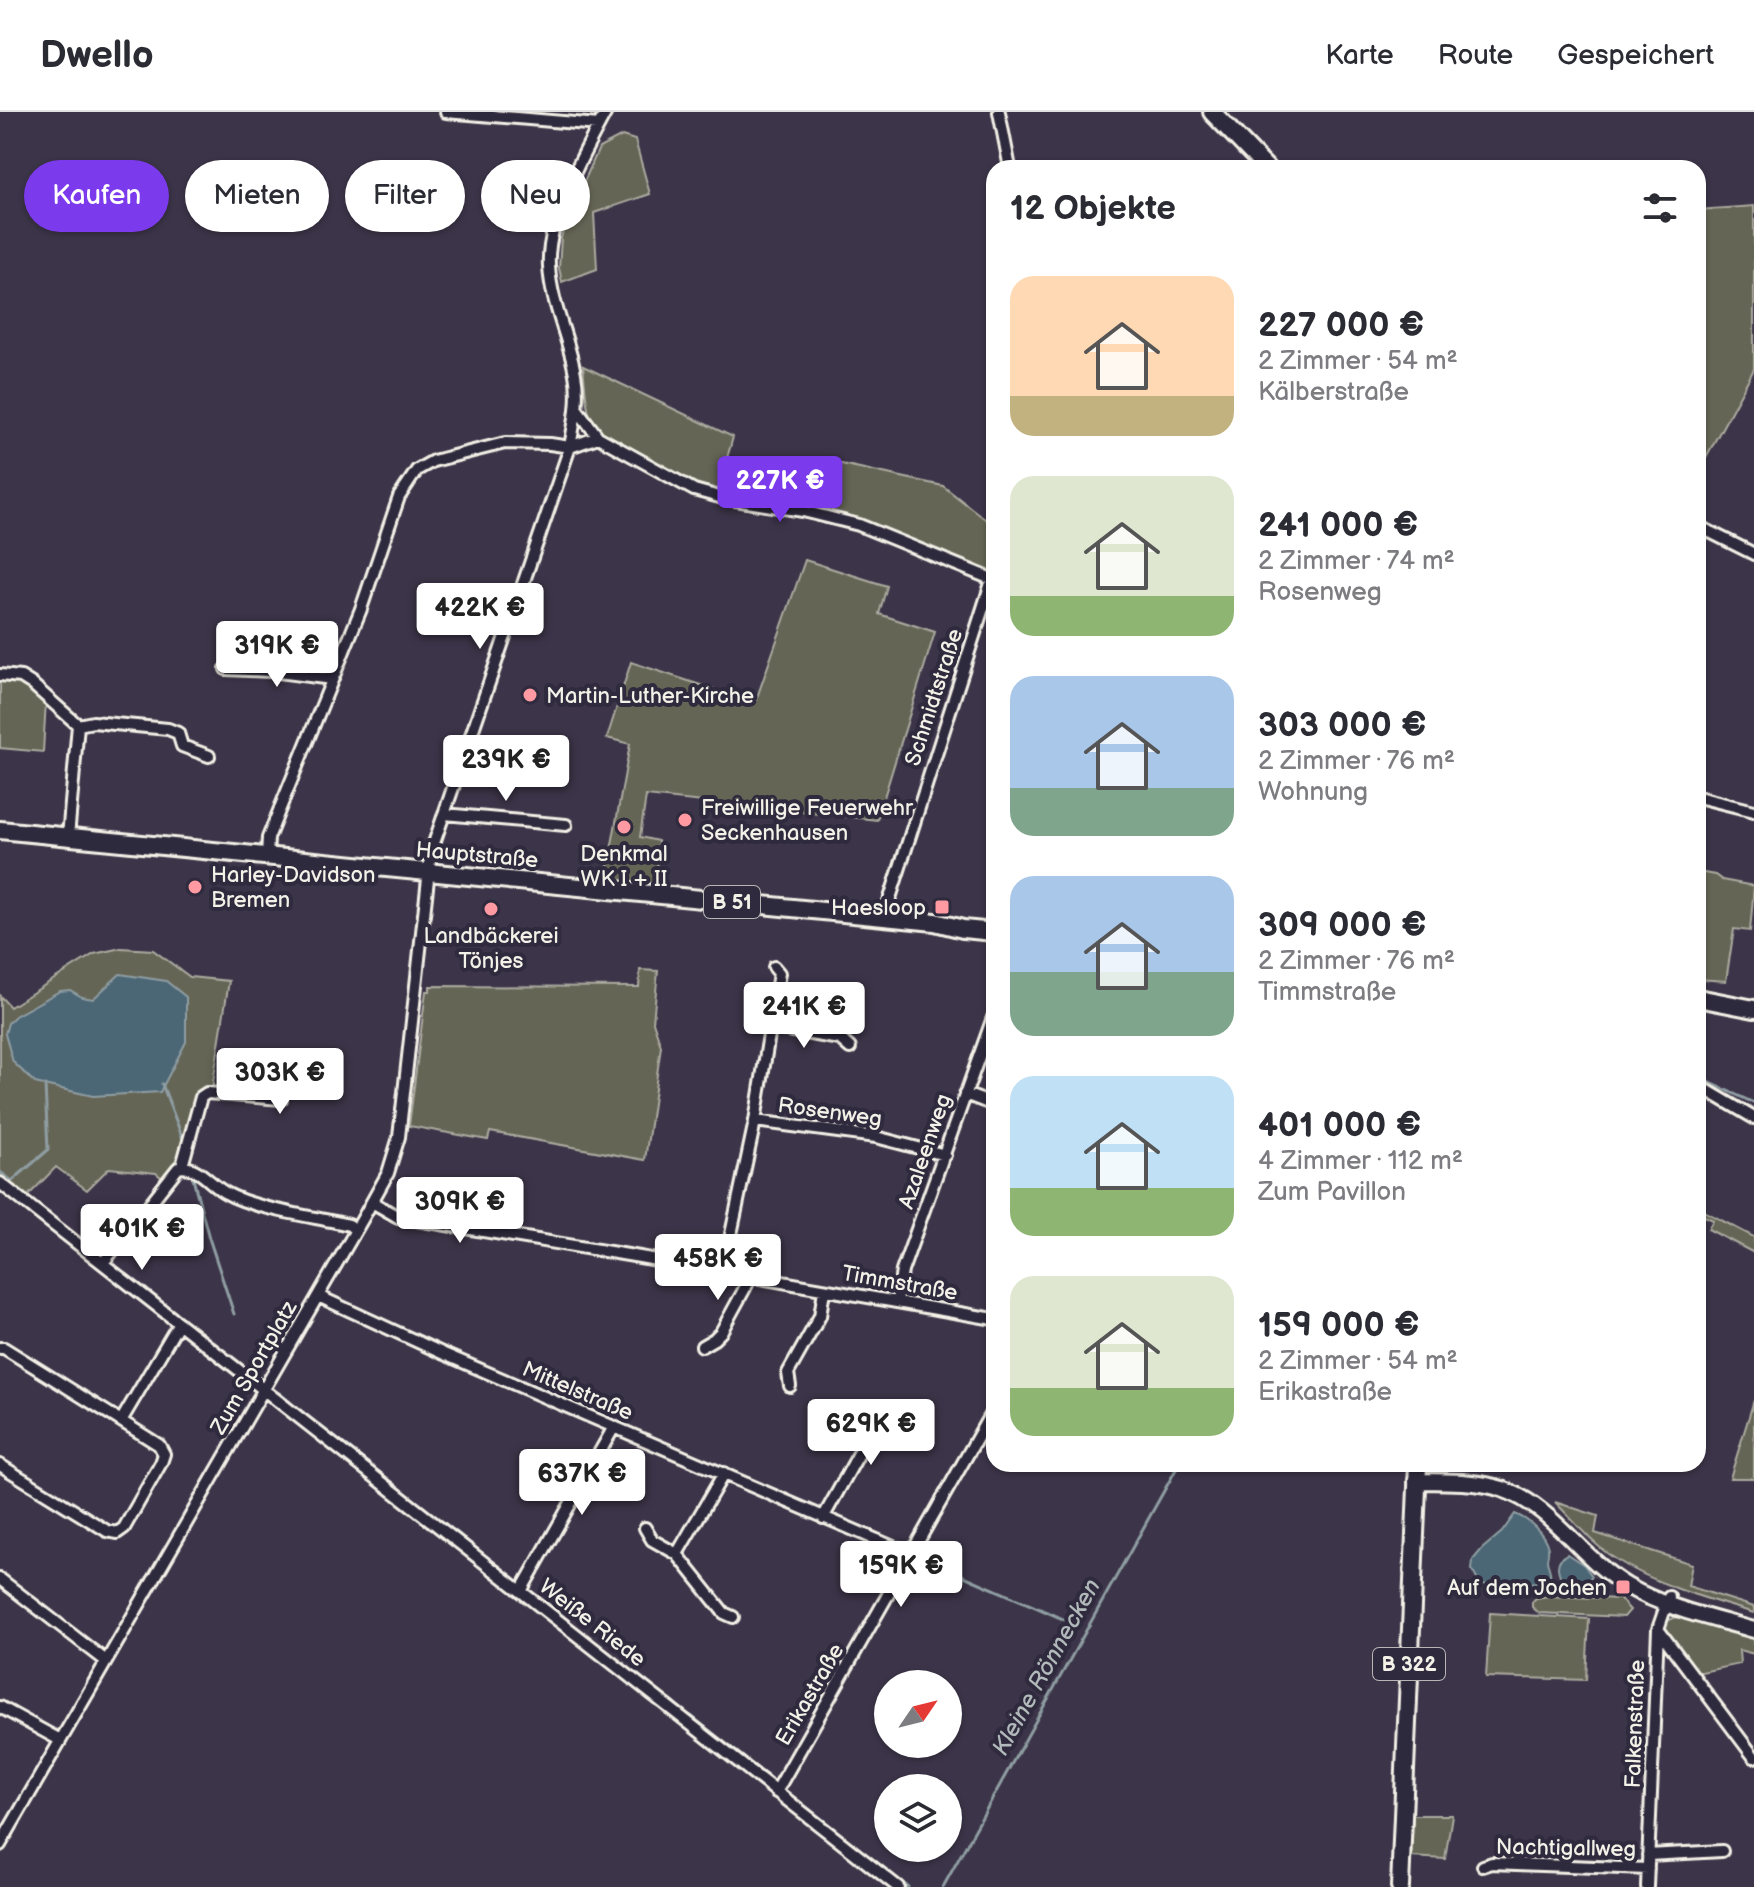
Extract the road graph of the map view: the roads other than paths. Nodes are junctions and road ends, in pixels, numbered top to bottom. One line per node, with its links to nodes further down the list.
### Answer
1 (446, 112): 5 (street)
2 (606, 112): 5 (street, Zum Sportplatz)
3 (999, 112): 6 (street)
4 (1212, 112): 7 (main road)
5 (599, 125): 8 (street, Zum Sportplatz)
6 (1008, 160)
7 (1258, 160)
8 (577, 409): 9 (street); 10 (street, Zum Sportplatz)
9 (598, 437): 10 (street); 13 (street)
10 (570, 447): 17 (street); 22 (street, Zum Sportplatz)
11 (1706, 530): 12 (street)
12 (1754, 554)
13 (986, 577)
14 (986, 602): 28 (street, Schmidtstraße)
15 (226, 669): 17 (street)
16 (0, 675): 18 (street)
17 (332, 679): 26 (street)
18 (78, 725): 19 (street); 25 (street)
19 (209, 756)
20 (1706, 799): 21 (street)
21 (1754, 811)
22 (444, 814): 23 (street); 27 (street, Zum Sportplatz)
23 (566, 825)
24 (0, 830): 25 (main road, Hauptstraße / B 51)
25 (68, 837): 26 (main road, Hauptstraße / B 51)
26 (267, 856): 27 (main road, Hauptstraße / B 51)
27 (428, 872): 28 (main road, Hauptstraße / B 51); 47 (street, Zum Sportplatz)
28 (884, 917): 30 (main road, Hauptstraße / B 51)
29 (986, 923): 30 (main road, Hauptstraße / B 51)
30 (949, 924): 31 (main road, Hauptstraße / B 51)
31 (986, 931)
32 (774, 967): 35 (street, Rosenweg)
33 (1706, 1000): 34 (main road)
34 (1754, 1009)
35 (769, 1027): 37 (street); 43 (street, Rosenweg)
36 (986, 1037): 39 (street, Azaleenweg)
37 (850, 1048)
38 (1706, 1090): 42 (street)
39 (965, 1094): 41 (street); 44 (street, Azaleenweg)
40 (259, 1097): 45 (street)
41 (986, 1102)
42 (1754, 1118)
43 (755, 1121): 44 (street, Rosenweg); 50 (street, Rosenweg)
44 (945, 1155): 54 (street, Azaleenweg)
45 (182, 1166): 48 (street); 49 (street)
46 (0, 1183): 49 (street, Weiße Riede)
47 (372, 1202): 48 (street, Zum Sportplatz); 50 (street, Timmstraße)
48 (356, 1230): 53 (street, Zum Sportplatz)
49 (103, 1263): 56 (street, Weiße Riede)
50 (723, 1272): 51 (street, Timmstraße)
51 (751, 1277): 52 (street, Timmstraße); 57 (street)
52 (824, 1290): 54 (street, Timmstraße); 59 (street)
53 (318, 1296): 60 (street, Zum Sportplatz); 64 (street, Mittelstraße)
54 (897, 1302): 55 (street, Timmstraße)
55 (986, 1318)
56 (179, 1323): 60 (street, Weiße Riede); 62 (street)
57 (702, 1346)
58 (0, 1348): 62 (street)
59 (790, 1386)
60 (263, 1389): 75 (street, Weiße Riede); 81 (street, Zum Sportplatz)
61 (876, 1407): 70 (street)
62 (121, 1421): 65 (street)
63 (986, 1422): 73 (street, Erikastraße)
64 (614, 1427): 67 (street, Mittelstraße); 75 (street)
65 (0, 1465)
66 (1417, 1472): 68 (street); 69 (main road, B 322); 76 (street)
67 (724, 1473): 70 (street, Mittelstraße); 72 (street)
68 (1443, 1482): 69 (street); 76 (street)
69 (1415, 1506): 92 (main road, B 322)
70 (823, 1518): 73 (street, Mittelstraße)
71 (645, 1528): 72 (street)
72 (677, 1554): 77 (street)
73 (912, 1555): 85 (street, Erikastraße)
74 (0, 1579): 81 (street)
75 (521, 1591): 85 (street, Weiße Riede)
76 (1668, 1600): 78 (street); 79 (street, Falkenstraße); 80 (street)
77 (733, 1617)
78 (1754, 1622)
79 (1658, 1629): 84 (street); 88 (street, Falkenstraße)
80 (1754, 1630)
81 (106, 1661): 83 (street, Zum Sportplatz)
82 (0, 1707): 83 (street)
83 (60, 1740): 86 (street, Zum Sportplatz)
84 (1754, 1757)
85 (776, 1792): 91 (street, Weiße Riede)
86 (0, 1845)
87 (1722, 1851): 88 (street)
88 (1648, 1855): 90 (street, Falkenstraße)
89 (1483, 1866): 90 (street, Nachtigallweg)
90 (1648, 1869): 93 (street, Falkenstraße)
91 (898, 1887)
92 (1400, 1887)
93 (1647, 1887)

